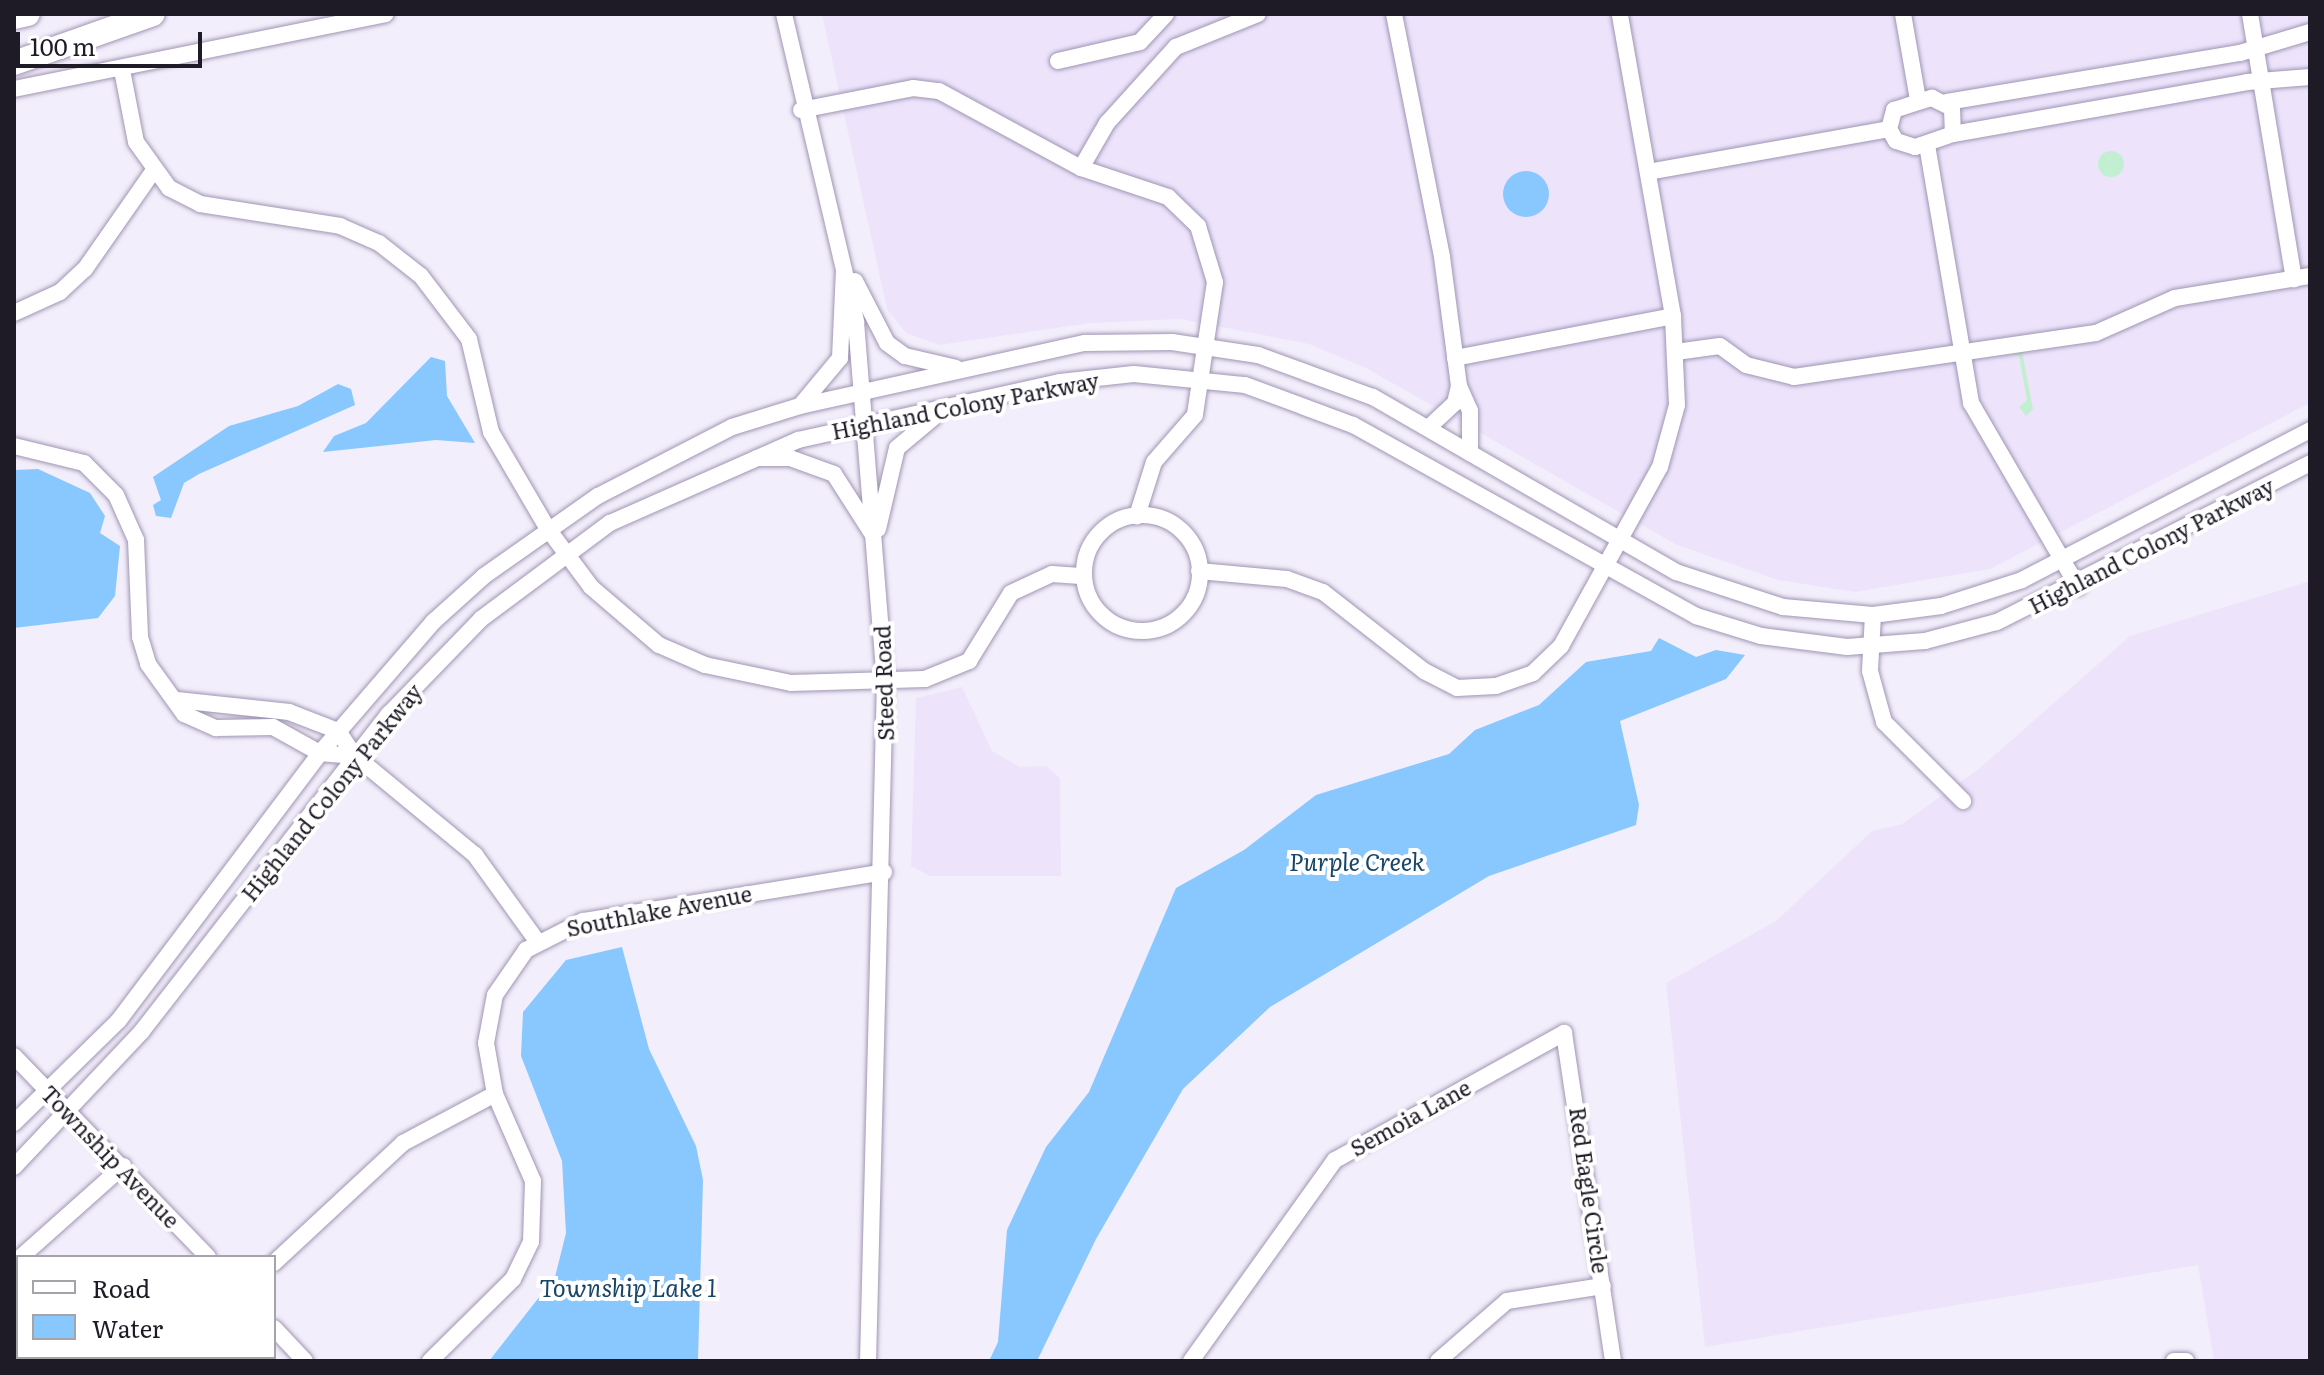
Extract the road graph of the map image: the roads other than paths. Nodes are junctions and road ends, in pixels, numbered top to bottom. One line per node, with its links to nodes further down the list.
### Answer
1 (28, 14): 10 (highway)
2 (153, 14): 16 (highway)
3 (385, 14): 17 (street)
4 (1166, 14): 15 (street)
5 (1258, 14): 11 (street)
6 (1394, 14): 37 (street)
7 (1620, 14): 29 (street)
8 (1903, 14): 21 (street)
9 (2250, 14): 14 (street)
10 (14, 17)
11 (1238, 17): 27 (street)
12 (782, 18): 23 (street, Steed Road)
13 (2310, 32): 14 (street)
14 (2257, 45): 19 (street); 22 (street)
15 (1058, 61)
16 (14, 63)
17 (122, 70): 20 (street); 28 (street)
18 (2310, 77): 19 (street)
19 (2264, 84): 25 (street); 31 (street)
20 (14, 89)
21 (1918, 100): 22 (street); 24 (street)
22 (1947, 102): 25 (street)
23 (801, 110): 27 (street); 30 (street, Steed Road)
24 (1889, 129): 26 (street); 29 (street)
25 (1953, 134): 26 (street)
26 (1927, 145): 35 (street)
27 (1081, 168): 34 (street)
28 (154, 170): 32 (street); 52 (street)
29 (1648, 172): 33 (street)
30 (846, 260): 38 (street); 41 (street, Steed Road); 42 (street)
31 (2302, 277): 35 (street)
32 (14, 313)
33 (1673, 316): 36 (street); 37 (street)
34 (1206, 346): 38 (street, Highland Colony Parkway); 39 (street); 45 (street, Highland Colony Parkway)
35 (1963, 351): 36 (street); 56 (street)
36 (1676, 352): 53 (street)
37 (1455, 358): 40 (street)
38 (958, 368): 41 (street, Highland Colony Parkway)
39 (1201, 377): 43 (street, Highland Colony Parkway); 51 (street); 57 (street, Highland Colony Parkway)
40 (1459, 386): 45 (street); 48 (street)
41 (862, 391): 42 (street, Highland Colony Parkway); 44 (street, Steed Road)
42 (800, 406): 52 (street, Highland Colony Parkway)
43 (963, 406): 44 (street, Highland Colony Parkway); 54 (street)
44 (864, 425): 49 (street, Highland Colony Parkway); 54 (street, Steed Road)
45 (1428, 428): 48 (street, Highland Colony Parkway)
46 (2310, 430): 56 (street, Highland Colony Parkway)
47 (14, 446): 64 (street)
48 (1470, 453): 53 (street, Highland Colony Parkway)
49 (748, 457): 54 (street); 55 (street, Highland Colony Parkway)
50 (2310, 463): 60 (street, Highland Colony Parkway)
51 (1137, 516): 58 (street); 59 (street)
52 (548, 529): 55 (street); 65 (street, Highland Colony Parkway)
53 (1618, 537): 57 (street); 61 (street, Highland Colony Parkway)
54 (875, 538): 63 (street, Steed Road)
55 (564, 551): 63 (street); 67 (street, Highland Colony Parkway)
56 (2061, 558): 60 (street); 61 (street, Highland Colony Parkway)
57 (1605, 569): 58 (street); 62 (street, Highland Colony Parkway)
58 (1199, 571): 59 (street)
59 (1084, 576): 63 (street)
60 (2078, 587): 62 (street, Highland Colony Parkway)
61 (1873, 615): 62 (street)
62 (1872, 646): 68 (street)
63 (885, 681): 69 (street, Steed Road)
64 (177, 700): 65 (street); 66 (street)
65 (338, 731): 66 (street, Highland Colony Parkway); 67 (street)
66 (320, 753): 67 (street); 72 (street, Highland Colony Parkway)
67 (355, 756): 70 (street); 75 (street, Highland Colony Parkway)
68 (1963, 801)
69 (884, 872): 70 (street, Southlake Avenue); 86 (street, Steed Road)
70 (537, 941): 73 (street, Southlake Avenue)
71 (14, 1056): 72 (street, Township Avenue)
72 (48, 1091): 75 (street, Township Avenue); 76 (street, Highland Colony Parkway)
73 (495, 1094): 81 (street); 85 (street, Southlake Avenue)
74 (1577, 1095): 82 (street, Red Eagle Circle); 87 (street, Semoia Lane)
75 (69, 1114): 77 (street, Township Avenue); 78 (street, Highland Colony Parkway)
76 (14, 1123)
77 (123, 1166): 79 (street); 80 (street, Township Avenue)
78 (14, 1167)
79 (24, 1255)
80 (206, 1255)
81 (276, 1261)
82 (1603, 1286): 88 (street, Red Eagle Circle); 89 (street, Red Eagle Circle)
83 (276, 1330): 84 (street)
84 (305, 1361)
85 (430, 1361)
86 (868, 1361)
87 (1191, 1361)
88 (1438, 1361)
89 (1613, 1361)
90 (2174, 1361): 91 (street)
91 (2186, 1361)

